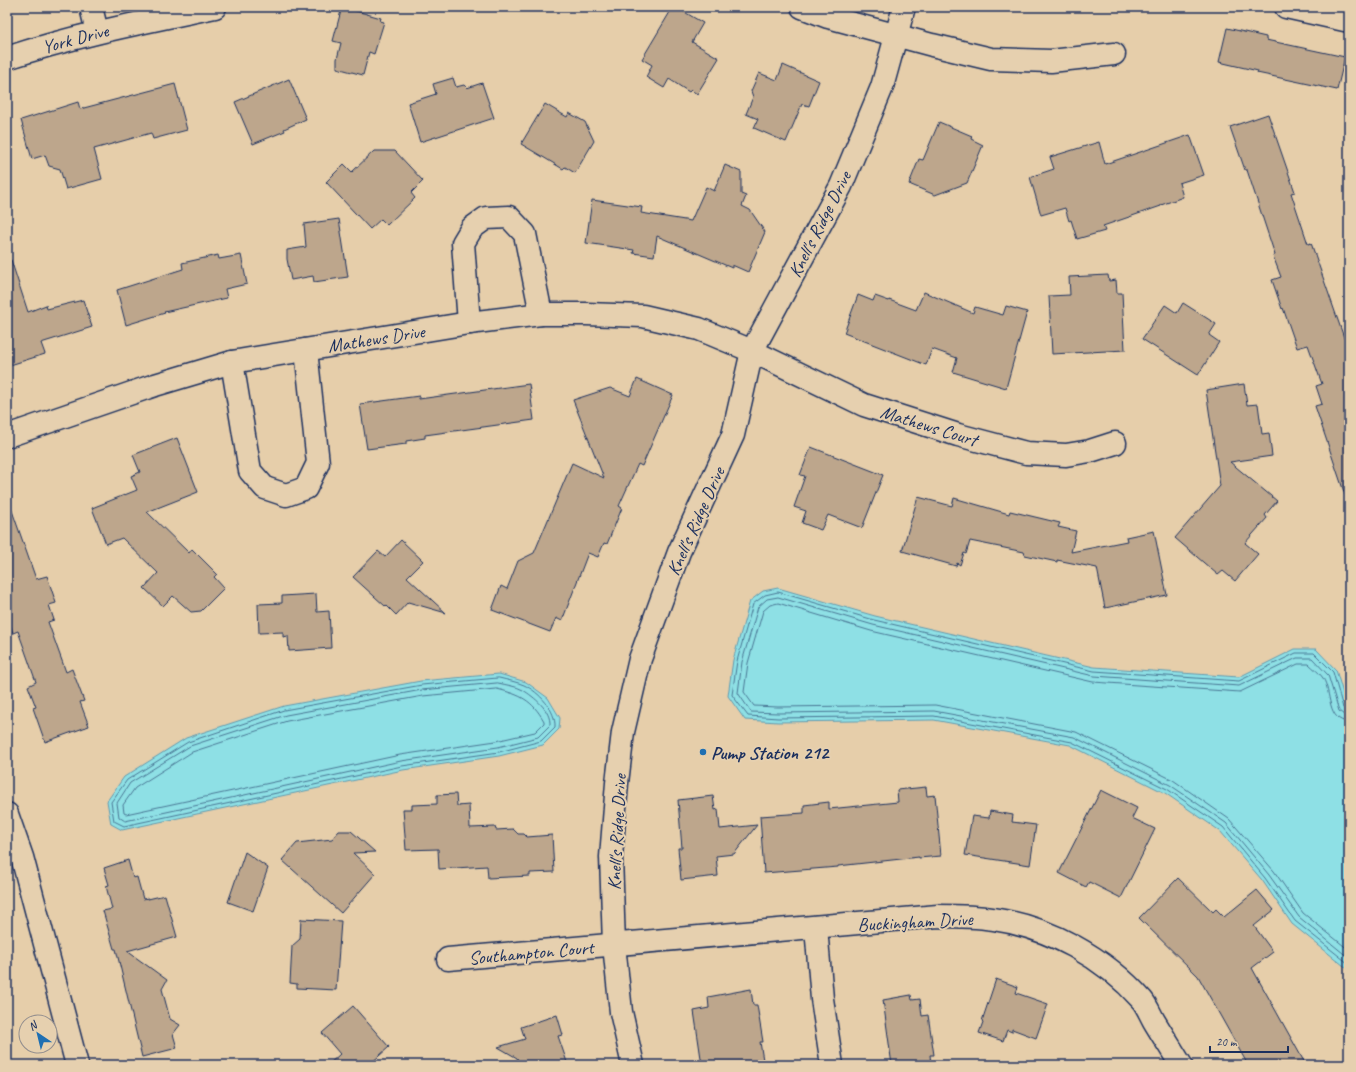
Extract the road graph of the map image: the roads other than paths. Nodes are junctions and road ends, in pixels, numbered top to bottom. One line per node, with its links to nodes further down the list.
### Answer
1 (91, 7): 7 (street)
2 (215, 7): 7 (street, York Drive)
3 (802, 7): 8 (street)
4 (904, 7): 8 (street, Knell's Ridge Drive)
5 (1286, 7): 6 (street)
6 (1349, 21)
7 (97, 32): 10 (street, York Drive)
8 (897, 36): 9 (street); 14 (street, Knell's Ridge Drive)
9 (1114, 54)
10 (7, 58)
11 (541, 314): 12 (street, Mathews Drive); 12 (street); 14 (street, Mathews Drive)
12 (469, 323): 13 (street, Mathews Drive)
13 (306, 350): 15 (street, Mathews Drive); 15 (street)
14 (752, 351): 17 (street, Mathews Court); 20 (street, Knell's Ridge Drive)
15 (232, 362): 16 (street, Mathews Drive)
16 (7, 436)
17 (1116, 443)
18 (7, 814): 22 (street)
19 (816, 927): 20 (street, Buckingham Drive); 24 (street); 25 (street, Buckingham Drive)
20 (614, 945): 21 (street, Southampton Court); 23 (street, Knell's Ridge Drive)
21 (448, 959)
22 (77, 1065)
23 (633, 1065)
24 (832, 1065)
25 (1181, 1065)

